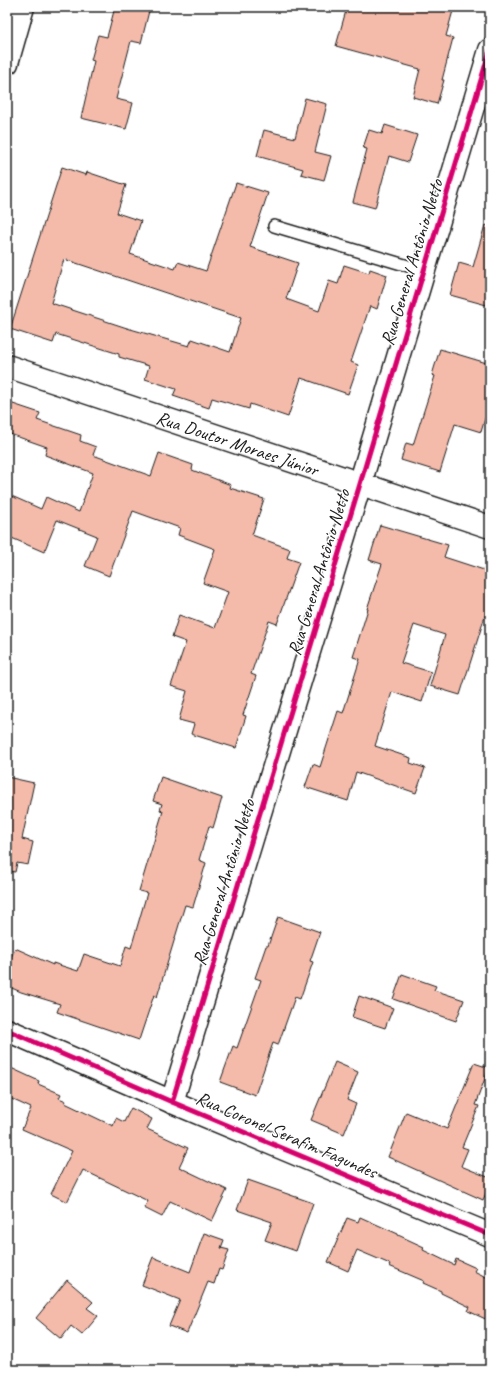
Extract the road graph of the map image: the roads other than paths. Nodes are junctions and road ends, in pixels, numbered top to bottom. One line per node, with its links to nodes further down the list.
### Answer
1 (23, 7): 3 (street)
2 (490, 50): 5 (street, Rua General Antônio Netto)
3 (7, 63)
4 (274, 226): 5 (lane)
5 (424, 270): 7 (street, Rua General Antônio Netto)
6 (7, 366): 7 (street, Rua Doutor Moraes Júnior)
7 (360, 484): 8 (street, Rua Doutor Moraes Júnior); 10 (street, Rua General Antônio Netto)
8 (490, 527)
9 (7, 1030): 10 (street, Rua Coronel Serafim Fagundes)
10 (172, 1102): 11 (street, Rua Coronel Serafim Fagundes)
11 (490, 1235)

